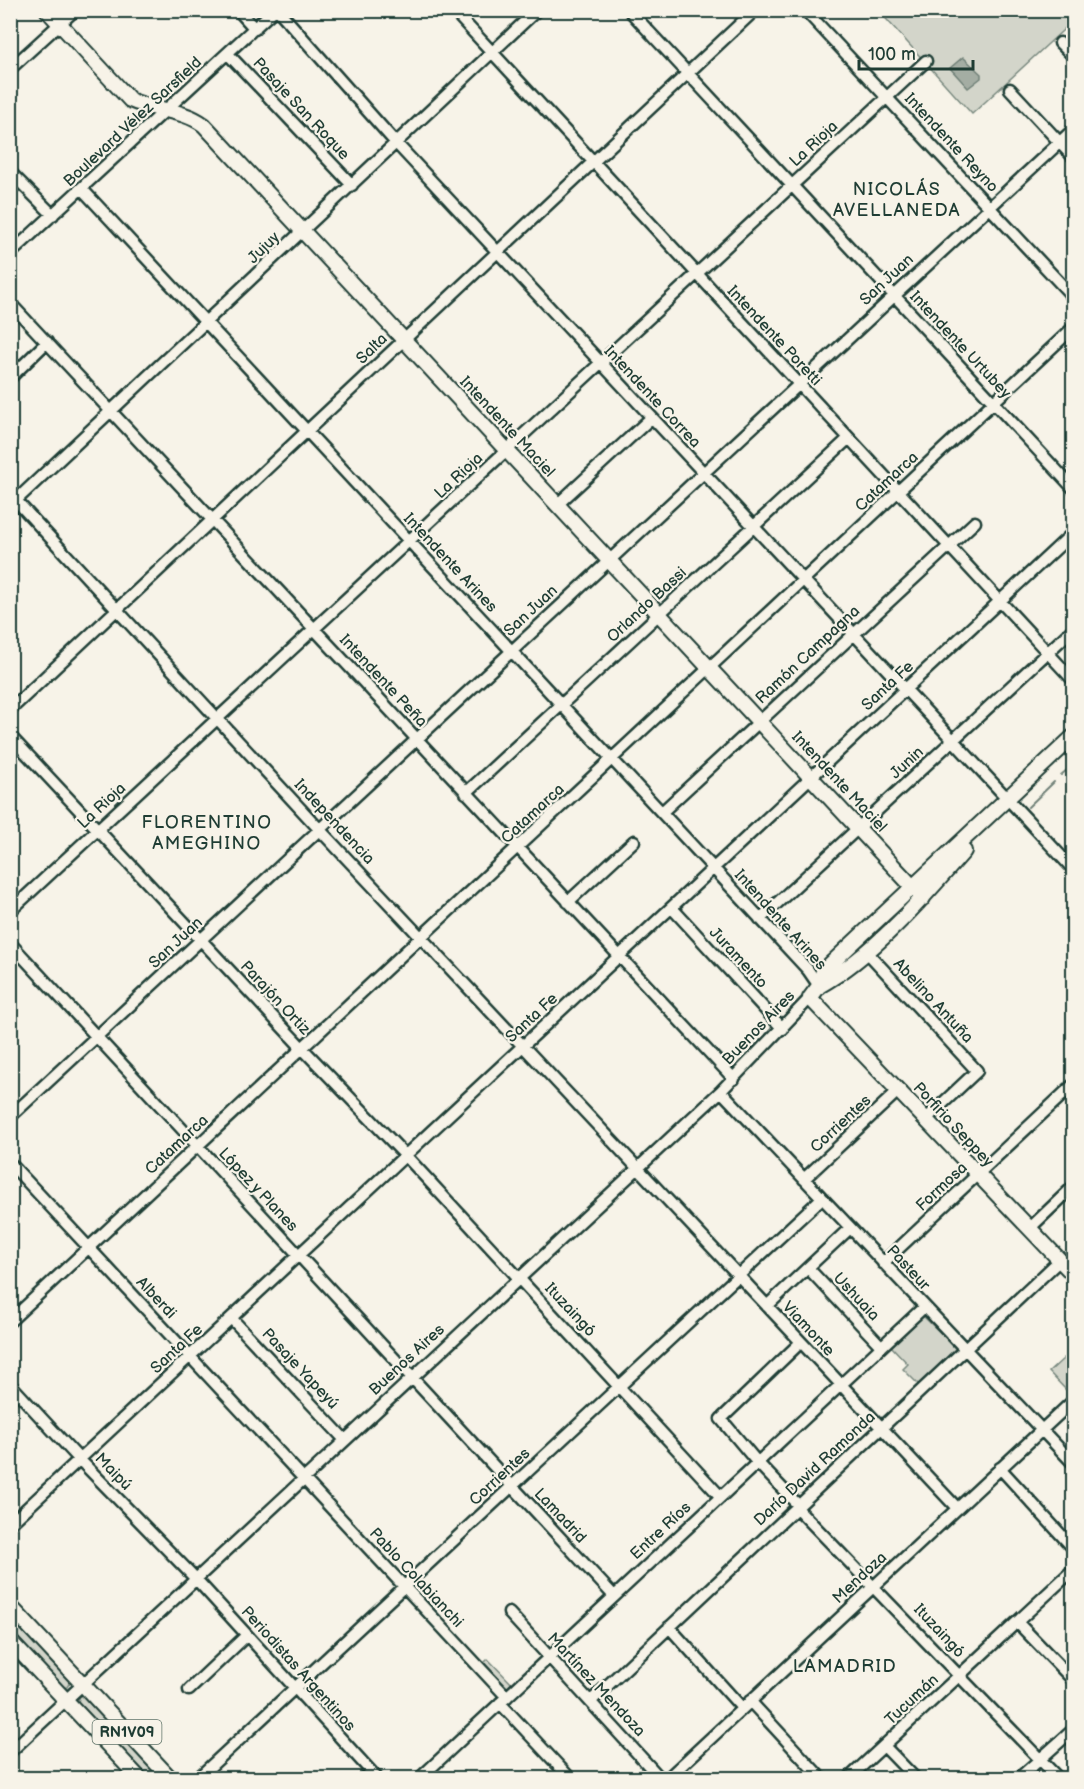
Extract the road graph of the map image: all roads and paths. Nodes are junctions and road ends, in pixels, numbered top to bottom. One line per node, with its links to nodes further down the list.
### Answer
1 (47, 10): 10 (main road, Intendente Maciel)
2 (75, 10): 10 (street)
3 (238, 10): 11 (street)
4 (276, 10): 11 (street, Boulevard Vélez Sarsfield); 23 (street, Intendente Correa)
5 (453, 10): 13 (street, Intendente Poretti)
6 (537, 10): 13 (street, Jujuy)
7 (629, 10): 18 (street, Intendente Urtubey)
8 (755, 10): 18 (street, Salta)
9 (805, 10): 20 (street, Intendente Reyno)
10 (60, 25): 17 (street); 21 (main road, Intendente Maciel)
11 (255, 29): 14 (street, Boulevard Vélez Sarsfield)
12 (1060, 43): 15 (street)
13 (491, 53): 23 (street, Jujuy); 26 (street, Intendente Poretti)
14 (228, 54): 21 (street, Boulevard Vélez Sarsfield); 28 (street, Pasaje San Roque)
15 (1074, 57)
16 (926, 61): 20 (street, La Rioja)
17 (10, 69)
18 (688, 73): 26 (street, Salta); 29 (street, Intendente Urtubey)
19 (1010, 89): 24 (street)
20 (887, 97): 29 (street, La Rioja); 31 (street, Intendente Reyno)
21 (167, 112): 30 (street, Boulevard Vélez Sarsfield); 33 (main road, Intendente Maciel)
22 (1074, 129): 24 (street, San Juan)
23 (396, 143): 28 (street, Jujuy); 34 (street, Intendente Correa)
24 (1059, 143): 25 (street); 31 (street, San Juan)
25 (1074, 158)
26 (592, 163): 34 (street, Salta); 36 (street, Intendente Poretti)
27 (10, 172): 32 (street)
28 (352, 185): 33 (street, Jujuy)
29 (791, 185): 36 (street, La Rioja); 37 (street, Intendente Urtubey)
30 (82, 189): 32 (street, Boulevard Vélez Sarsfield); 40 (street, Intendente Arines)
31 (990, 207): 37 (street, San Juan); 38 (street, Intendente Reyno)
32 (53, 215): 35 (street, Boulevard Vélez Sarsfield)
33 (303, 231): 40 (street, Jujuy); 42 (main road, Intendente Maciel)
34 (497, 252): 42 (street, Salta); 44 (street, Intendente Correa)
35 (10, 254)
36 (696, 273): 44 (street, La Rioja); 46 (street, Intendente Poretti)
37 (894, 294): 46 (street, San Juan); 47 (street, Intendente Urtubey)
38 (1074, 298)
39 (10, 303): 43 (street, Intendente Peña)
40 (207, 323): 48 (street, Jujuy); 50 (street, Intendente Arines)
41 (1074, 327): 47 (street, Catamarca)
42 (403, 339): 50 (street, Salta); 52 (main road, Intendente Maciel)
43 (47, 342): 45 (street); 48 (street, Intendente Peña)
44 (601, 364): 49 (street, Intendente Correa); 52 (street, La Rioja)
45 (10, 378)
46 (798, 384): 51 (street, Intendente Poretti); 53 (street, San Juan)
47 (993, 402): 54 (street, Intendente Urtubey); 55 (street, Catamarca)
48 (110, 410): 56 (street, Jujuy); 58 (street, Intendente Peña)
49 (651, 418): 53 (street, Intendente Correa); 57 (street)
50 (308, 432): 58 (street, Salta); 62 (street, Intendente Arines)
51 (848, 439): 55 (street, Intendente Poretti); 60 (street, Orlando Bassi)
52 (507, 451): 57 (main road, Intendente Maciel); 62 (street, La Rioja)
53 (702, 473): 60 (street, Intendente Correa); 64 (street, San Juan)
54 (1074, 489)
55 (898, 492): 63 (street, Intendente Poretti); 65 (street, Catamarca)
56 (13, 500): 67 (street, Independencia)
57 (558, 504): 64 (main road, Intendente Maciel)
58 (213, 521): 67 (street, Salta); 70 (street, Intendente Peña)
59 (975, 522): 63 (street, Ramón Campagna)
60 (753, 527): 65 (street, Intendente Correa); 68 (street, Orlando Bassi)
61 (1074, 532): 66 (street, Santa Fe)
62 (410, 541): 70 (street, La Rioja); 72 (street, Intendente Arines)
63 (949, 545): 66 (street, Intendente Poretti); 71 (street, Ramón Campagna)
64 (610, 559): 68 (main road, Intendente Maciel); 72 (street, San Juan)
65 (803, 581): 71 (street, Intendente Correa); 74 (street, Catamarca)
66 (1001, 602): 73 (street, Intendente Poretti); 76 (street, Santa Fe)
67 (117, 610): 78 (street, Salta); 79 (street, Independencia)
68 (660, 613): 74 (main road, Intendente Maciel); 77 (street, Orlando Bassi)
69 (1074, 628): 73 (street, Junin)
70 (314, 630): 79 (street, La Rioja); 83 (street, Intendente Peña)
71 (853, 634): 76 (street, Intendente Correa); 80 (street, Ramón Campagna)
72 (511, 650): 77 (street, Intendente Arines); 83 (street, San Juan)
73 (1048, 652): 75 (street, Intendente Poretti); 84 (street, Junin)
74 (711, 668): 80 (main road, Intendente Maciel); 85 (street, Catamarca)
75 (1074, 681)
76 (905, 691): 84 (street, Intendente Correa); 86 (street, Santa Fe)
77 (561, 705): 85 (street, Intendente Arines); 87 (street, Orlando Bassi)
78 (10, 710)
79 (218, 719): 91 (street, La Rioja); 92 (street, Independencia)
80 (759, 721): 86 (main road, Intendente Maciel); 89 (street, Ramón Campagna)
81 (10, 736): 91 (street, Parajón Ortiz)
82 (1074, 736): 88 (main road, Buenos Aires)
83 (416, 739): 87 (street, Intendente Peña); 92 (street, San Juan)
84 (952, 741): 88 (street, Intendente Correa); 90 (street, Junin)
85 (613, 760): 89 (street, Intendente Arines); 94 (street, Catamarca)
86 (812, 776): 90 (main road, Intendente Maciel); 95 (street, Santa Fe)
87 (466, 793): 94 (street, Intendente Peña)
88 (1007, 800): 96 (street, Intendente Correa); 97 (main road, Buenos Aires)
89 (662, 812): 95 (street, Intendente Arines)
90 (859, 827): 97 (main road, Intendente Maciel); 101 (street, Junin)
91 (99, 829): 100 (street, La Rioja); 103 (street, Parajón Ortiz)
92 (320, 830): 102 (street, Independencia); 103 (street, San Juan)
93 (634, 841): 98 (street)
94 (519, 849): 98 (street, Intendente Peña); 102 (street, Catamarca)
95 (714, 869): 99 (street, Santa Fe); 101 (street, Intendente Arines)
96 (1074, 870)
97 (919, 893): 105 (main road, Buenos Aires); 107 (main road, Buenos Aires)
98 (568, 902): 106 (street, Intendente Peña)
99 (672, 908): 106 (street, Santa Fe); 109 (street, Juramento)
100 (10, 911)
101 (760, 919): 107 (street, Intendente Arines)
102 (423, 937): 111 (street, Independencia); 112 (street, Catamarca)
103 (201, 940): 110 (street, San Juan); 112 (street, Parajón Ortiz)
104 (10, 943): 110 (street, López y Planes)
105 (866, 951): 107 (main road, Buenos Aires); 118 (street, Abelino Antuña)
106 (619, 957): 111 (street, Santa Fe); 113 (street, Intendente Peña)
107 (819, 986): 108 (main road, Buenos Aires)
108 (810, 998): 109 (street, Buenos Aires); 116 (main road, Porfirio Seppey)
109 (783, 1029): 113 (street, Buenos Aires)
110 (98, 1036): 117 (street, San Juan); 119 (street, López y Planes)
111 (524, 1046): 120 (street, Santa Fe); 122 (street, Independencia)
112 (303, 1049): 119 (street, Catamarca); 120 (street, Parajón Ortiz)
113 (734, 1078): 115 (street, Buenos Aires)
114 (1074, 1084): 123 (street, Formosa)
115 (722, 1091): 122 (street, Buenos Aires); 124 (street, Pasteur)
116 (898, 1091): 118 (main road, Porfirio Seppey); 124 (street, Corrientes)
117 (10, 1117)
118 (926, 1120): 123 (main road, Porfirio Seppey)
119 (198, 1147): 129 (street, Catamarca); 130 (street, López y Planes)
120 (406, 1156): 130 (street, Santa Fe); 136 (street, Parajón Ortiz)
121 (10, 1163): 129 (street, Alberdi)
122 (639, 1168): 135 (street, Viamonte); 136 (street, Buenos Aires)
123 (977, 1175): 128 (main road, Porfirio Seppey); 132 (street, Formosa)
124 (804, 1179): 126 (street, Pasteur)
125 (1074, 1186): 128 (street)
126 (822, 1198): 127 (street, Pasteur); 135 (street, Corrientes)
127 (850, 1228): 132 (street, Pasteur); 133 (street)
128 (1030, 1228): 131 (main road, Porfirio Seppey)
129 (89, 1248): 140 (street, Catamarca); 144 (street, Alberdi)
130 (299, 1256): 139 (street, Santa Fe); 145 (street, López y Planes)
131 (1060, 1260): 134 (main road, Porfirio Seppey); 143 (street, Darío David Ramonda)
132 (884, 1263): 138 (street, Pasteur)
133 (808, 1268): 137 (street); 142 (street, Ushuaia)
134 (1074, 1275)
135 (739, 1277): 137 (street, Viamonte); 148 (street, Corrientes)
136 (519, 1278): 145 (street, Buenos Aires); 148 (street, Ituzaingó)
137 (767, 1306): 141 (street, Viamonte)
138 (924, 1307): 142 (street, Entre Ríos); 143 (street, Pasteur)
139 (232, 1319): 144 (street, Santa Fe); 152 (street, Pasaje Yapeyú)
140 (10, 1321)
141 (800, 1343): 147 (street, Viamonte); 154 (street, Ituzaingó)
142 (881, 1346): 147 (street, Entre Ríos)
143 (965, 1350): 150 (street, Darío David Ramonda); 151 (street, Pasteur)
144 (191, 1357): 153 (street, Santa Fe); 157 (street, Alberdi)
145 (411, 1378): 152 (street, Buenos Aires); 158 (street, Lamadrid)
146 (10, 1384): 153 (street, Maipú)
147 (840, 1385): 150 (street, Viamonte); 154 (street, Entre Ríos)
148 (620, 1386): 158 (street, Corrientes); 159 (street, Ituzaingó)
149 (1074, 1400): 151 (street, Mendoza)
150 (882, 1428): 160 (street, Darío David Ramonda); 161 (street, Viamonte)
151 (1041, 1430): 155 (street, Pasteur); 156 (street, Mendoza)
152 (345, 1440): 157 (street, Buenos Aires)
153 (80, 1460): 162 (street, Santa Fe); 165 (street, Maipú)
154 (757, 1462): 159 (street, Entre Ríos); 160 (street, Ituzaingó)
155 (1074, 1464)
156 (1000, 1468): 161 (street, Mendoza); 163 (street)
157 (304, 1479): 165 (street, Buenos Aires); 167 (street, Pablo Colabianchi)
158 (512, 1487): 167 (street, Corrientes); 168 (street, Lamadrid)
159 (720, 1496): 168 (street, Entre Ríos)
160 (797, 1506): 166 (street, Ituzaingó); 172 (street, Darío David Ramonda)
161 (957, 1508): 166 (street, Mendoza)
162 (10, 1524)
163 (1074, 1549)
164 (1074, 1569): 171 (street, Tucumán)
165 (196, 1580): 173 (street, Periodistas Argentinos); 178 (street, Buenos Aires)
166 (874, 1585): 176 (street, Ituzaingó); 184 (street, Mendoza)
167 (404, 1587): 179 (street, Corrientes); 181 (street, Pablo Colabianchi)
168 (614, 1596): 175 (street, Entre Ríos)
169 (10, 1606): 178 (main road, RN1V09)
170 (509, 1613): 175 (street, Martínez Mendoza)
171 (1017, 1622): 176 (street, Tucumán); 177 (street)
172 (669, 1627): 183 (street, Darío David Ramonda); 184 (street)
173 (247, 1635): 179 (street, Periodistas Argentinos); 180 (street)
174 (10, 1641): 182 (main road, RN1V09)
175 (549, 1657): 181 (street, Entre Ríos); 183 (street, Martínez Mendoza)
176 (960, 1676): 186 (street, Tucumán); 188 (street, Ituzaingó)
177 (1074, 1681)
178 (83, 1684): 182 (street, Buenos Aires); 190 (main road, RN1V09)
179 (295, 1688): 191 (street, Corrientes); 192 (street, Periodistas Argentinos)
180 (189, 1690)
181 (503, 1700): 193 (street, Entre Ríos); 194 (street, Pablo Colabianchi)
182 (66, 1701): 187 (street, Buenos Aires); 189 (main road, RN1V09)
183 (591, 1701): 195 (street, Martínez Mendoza)
184 (746, 1705): 196 (street, Mendoza); 197 (street)
185 (1074, 1729): 188 (street)
186 (884, 1746): 198 (street, Tucumán); 199 (street)
187 (10, 1752)
188 (1040, 1760): 200 (street); 201 (street, Ituzaingó)
189 (139, 1779)
190 (170, 1779)
191 (198, 1779)
192 (377, 1779)
193 (420, 1779)
194 (570, 1779)
195 (660, 1779)
196 (668, 1779)
197 (821, 1779)
198 (849, 1779)
199 (915, 1779)
200 (1019, 1779)
201 (1058, 1779)

